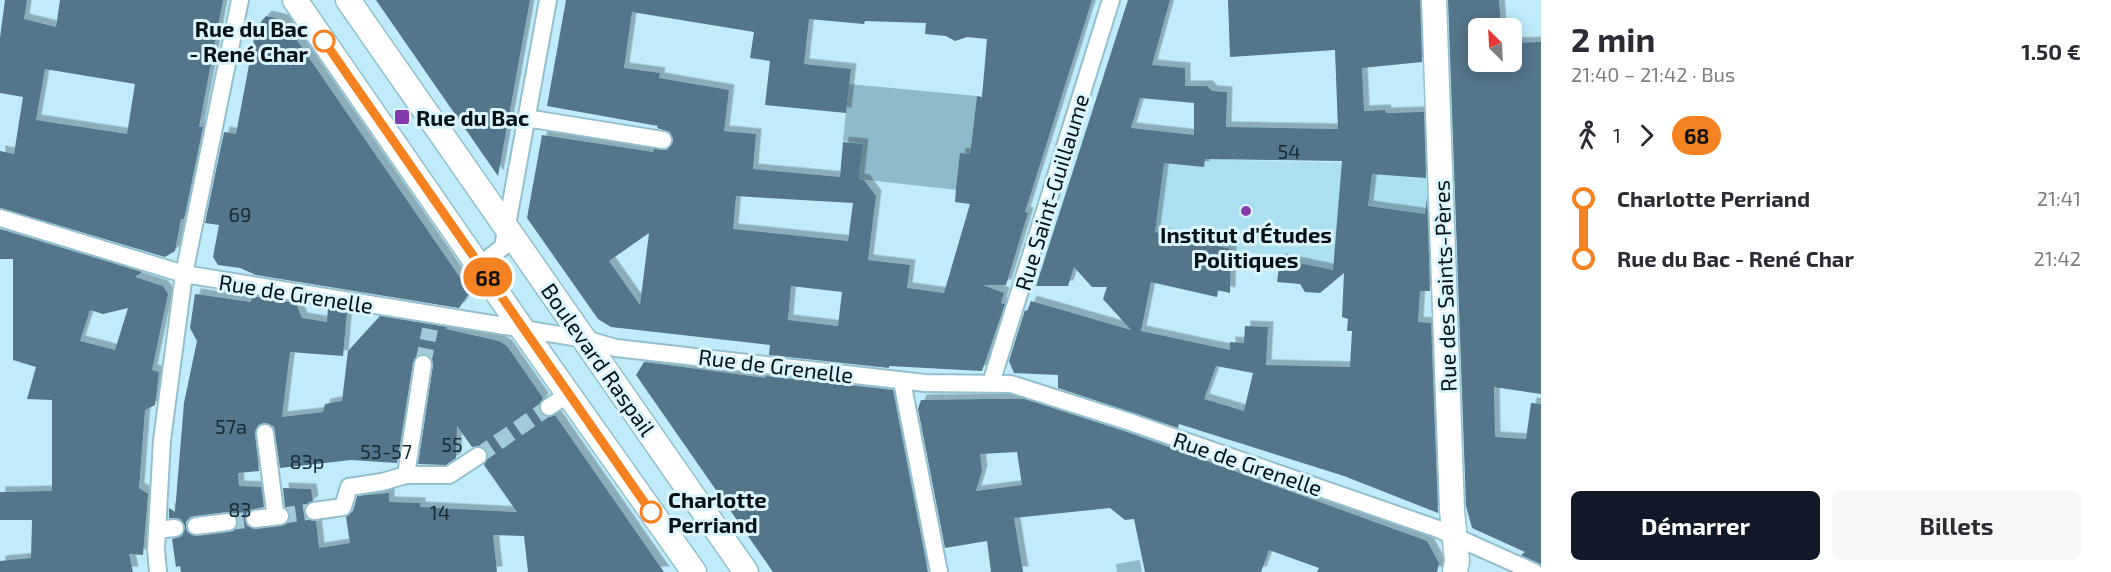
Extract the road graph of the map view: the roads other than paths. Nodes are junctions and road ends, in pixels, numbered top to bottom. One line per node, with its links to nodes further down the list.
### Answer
1 (240, 0): 12 (street)
2 (296, 0): 11 (main road, Boulevard Raspail)
3 (348, 0): 10 (main road, Boulevard Raspail)
4 (548, 0): 7 (street)
5 (1111, 0): 17 (street, Rue Saint-Guillaume)
6 (1434, 0): 27 (main road, Rue des Saints-Pères)
7 (526, 118): 8 (street); 10 (street)
8 (663, 140)
9 (0, 218): 12 (street, Rue de Grenelle)
10 (506, 227): 11 (street); 14 (main road, Boulevard Raspail)
11 (480, 265): 13 (main road, Boulevard Raspail)
12 (184, 274): 13 (street, Rue de Grenelle); 26 (street)
13 (523, 330): 14 (street, Rue de Grenelle); 29 (main road, Boulevard Raspail)
14 (585, 339): 16 (street, Rue de Grenelle); 30 (main road, Boulevard Raspail)
15 (423, 364): 20 (street)
16 (902, 381): 17 (street, Rue de Grenelle); 31 (street)
17 (991, 384): 27 (street, Rue de Grenelle)
18 (265, 434): 22 (street)
19 (478, 456): 20 (street)
20 (406, 475): 21 (street)
21 (314, 511)
22 (255, 519)
23 (228, 522): 24 (street)
24 (196, 526)
25 (175, 528): 26 (street)
26 (157, 530): 28 (street)
27 (1455, 537): 32 (main road, Rue des Saints-Pères); 33 (street, Rue de Grenelle)
28 (158, 572)
29 (694, 572)
30 (746, 572)
31 (939, 572)
32 (1455, 572)
33 (1534, 572)

